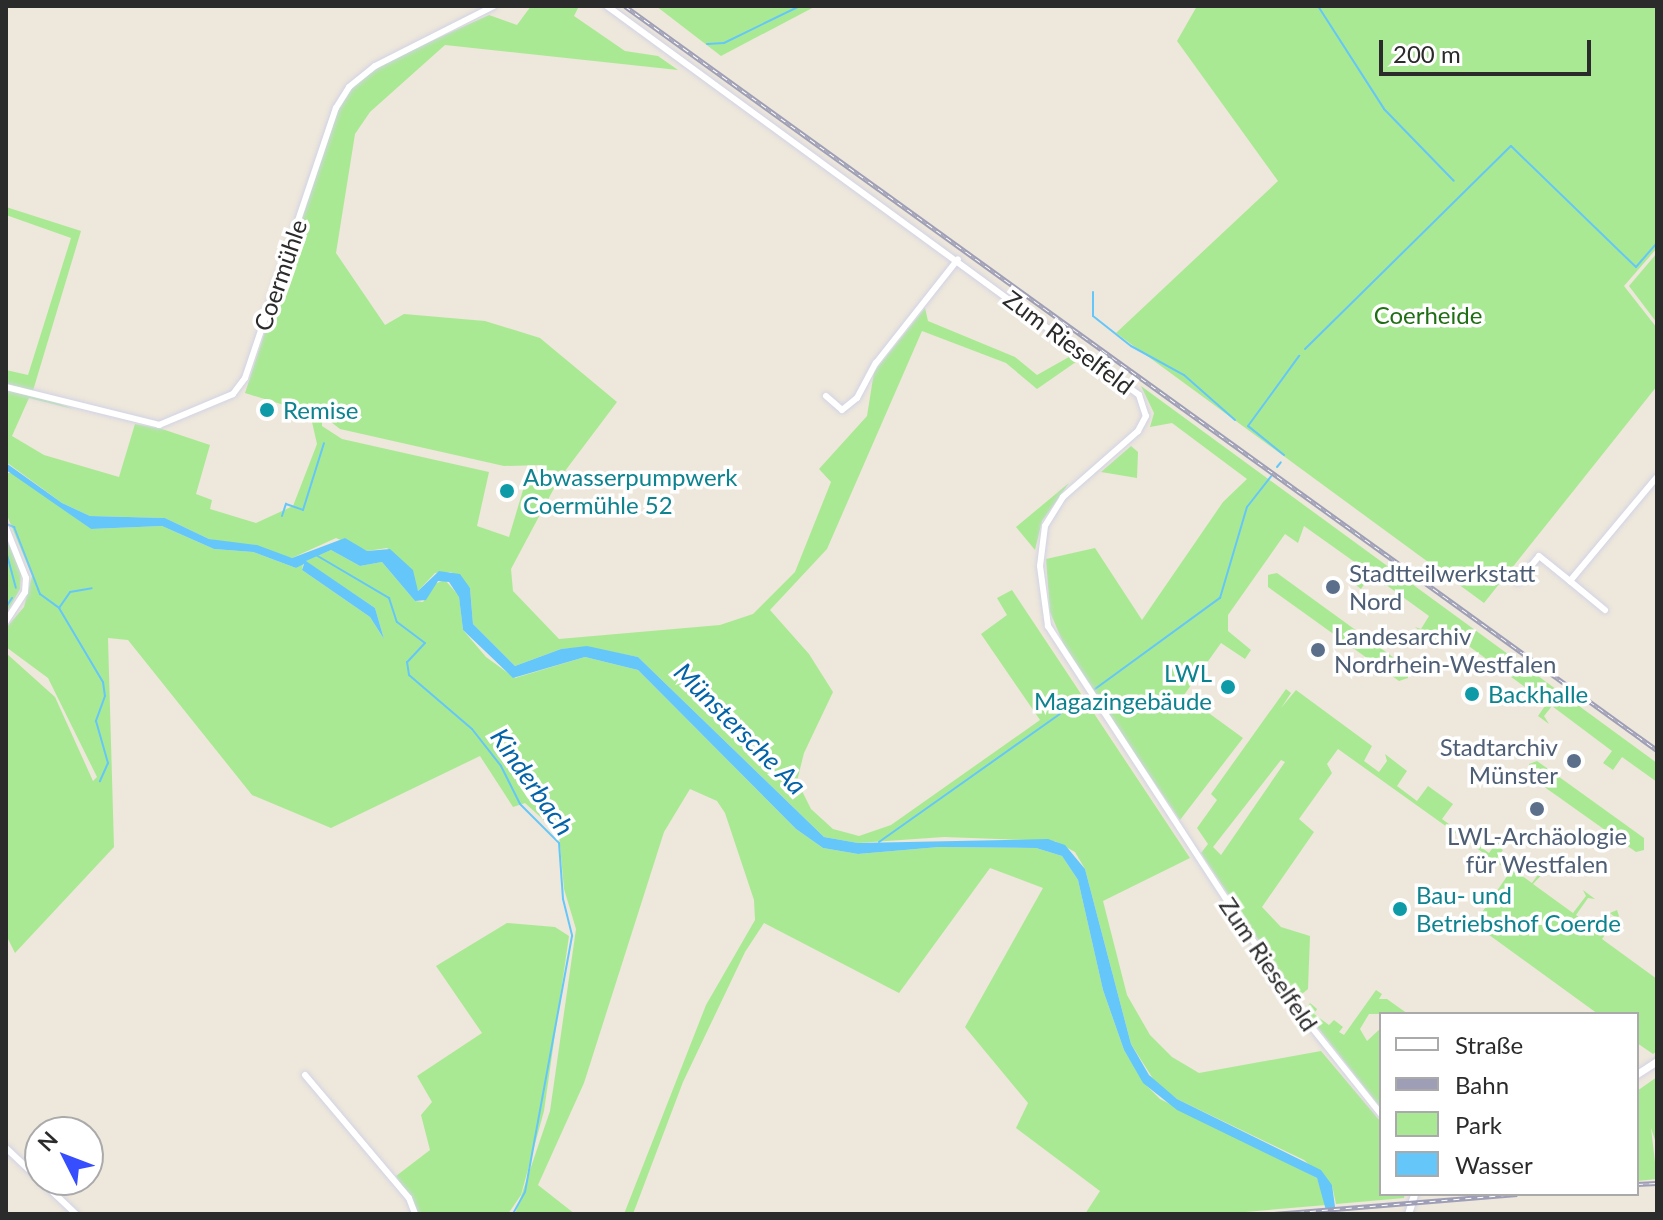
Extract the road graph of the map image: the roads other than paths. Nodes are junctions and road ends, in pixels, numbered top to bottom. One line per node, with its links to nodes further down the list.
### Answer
1 (494, 6): 4 (street, Coermühle)
2 (607, 6): 3 (street, Zum Rieselfeld)
3 (958, 259): 5 (street); 15 (street, Zum Rieselfeld)
4 (6, 387)
5 (826, 396)
6 (1657, 477): 8 (street)
7 (6, 530): 11 (street)
8 (1570, 581): 9 (street); 10 (street)
9 (1518, 582)
10 (1605, 610)
11 (6, 621)
12 (1657, 1061): 13 (street)
13 (1639, 1073)
14 (305, 1075): 20 (street)
15 (1379, 1111)
16 (6, 1148): 17 (street)
17 (24, 1165)
18 (57, 1196): 19 (street)
19 (76, 1214)
20 (415, 1214)

